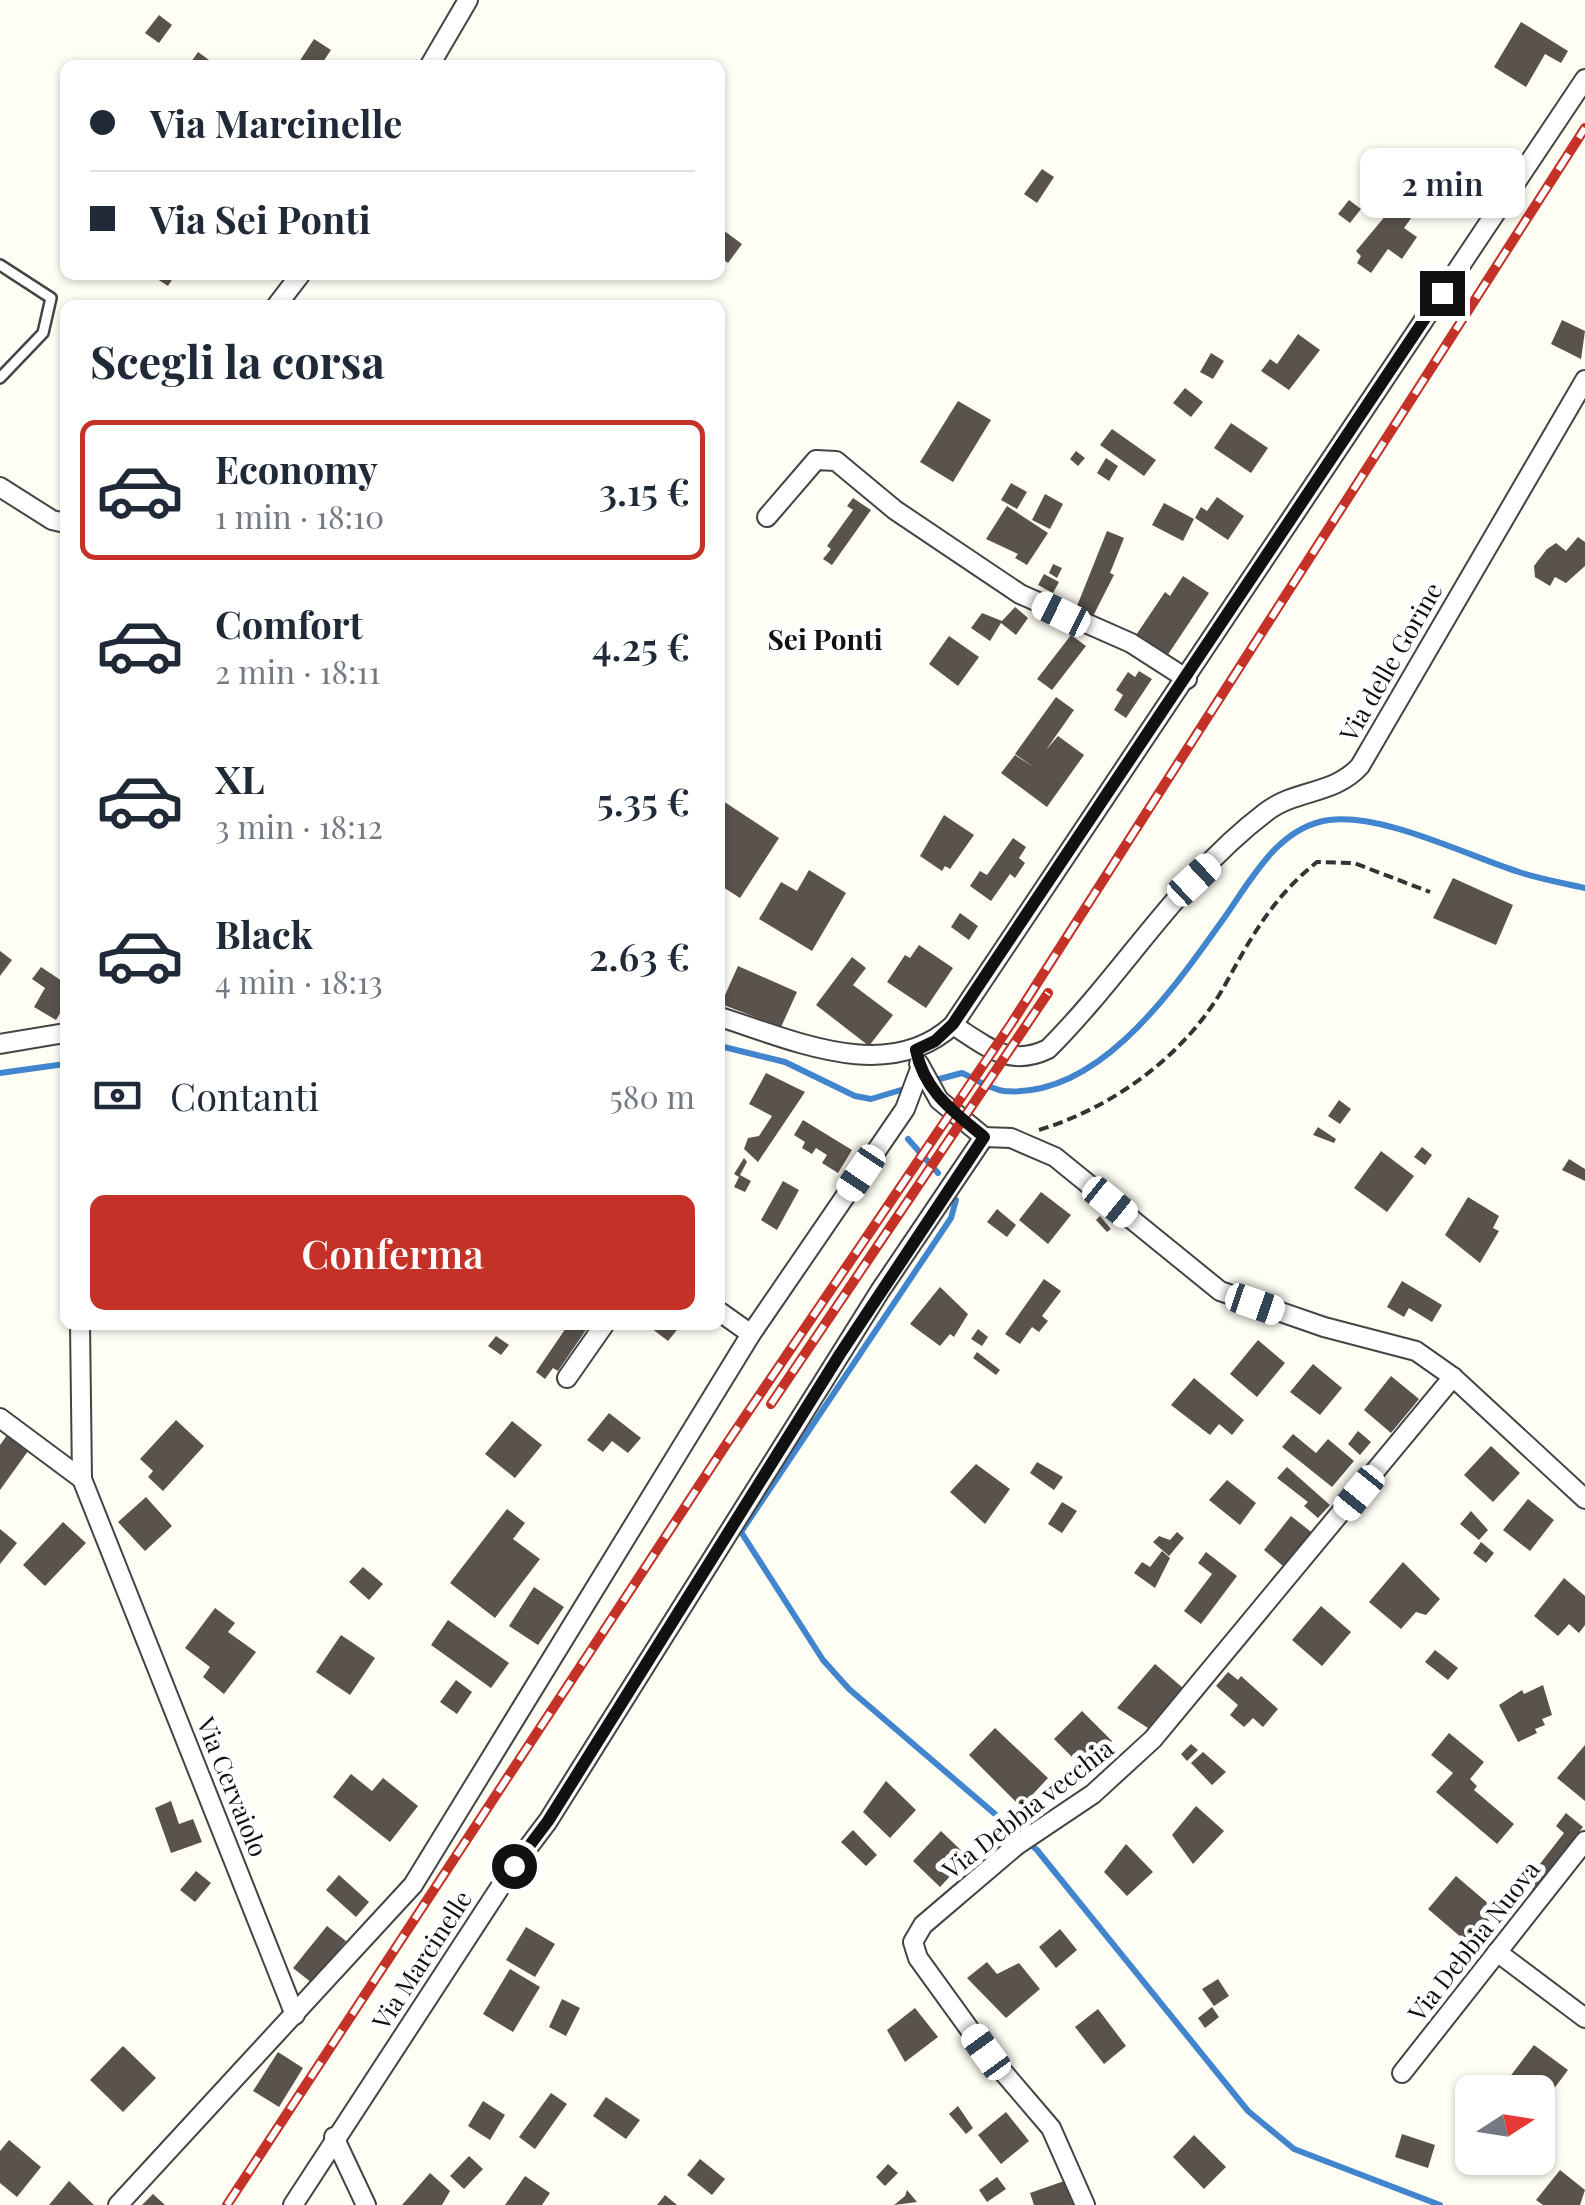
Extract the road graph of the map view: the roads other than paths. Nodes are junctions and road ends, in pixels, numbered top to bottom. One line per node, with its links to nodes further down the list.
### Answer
1 (468, 0): 2 (street)
2 (433, 60)
3 (1585, 79): 12 (street)
4 (0, 265): 7 (lane)
5 (296, 280): 6 (street)
6 (281, 300)
7 (0, 378)
8 (1585, 380): 14 (street, Via delle Gorine)
9 (0, 486): 11 (street)
10 (768, 517): 12 (street)
11 (60, 522)
12 (1188, 679): 14 (street)
13 (725, 1019): 17 (street)
14 (953, 1024): 17 (street)
15 (60, 1034): 16 (street)
16 (0, 1044)
17 (916, 1050): 18 (street)
18 (920, 1070): 19 (street); 23 (street)
19 (984, 1137): 24 (street); 34 (street, Via Marcinelle)
20 (725, 1315): 23 (street)
21 (80, 1330): 27 (street, Via Cervaiolo)
22 (601, 1330): 25 (street)
23 (752, 1334): 31 (street)
24 (1452, 1377): 28 (street); 38 (street, Via Debbia vecchia)
25 (567, 1378)
26 (0, 1418): 27 (street)
27 (82, 1478): 31 (street, Via Cervaiolo)
28 (1585, 1499)
29 (1585, 1841): 30 (street, Via Debbia Nuova)
30 (1497, 1952): 32 (street); 33 (street, Via Debbia Nuova)
31 (296, 2015): 35 (street)
32 (1585, 2018)
33 (1402, 2073)
34 (334, 2138): 36 (street, Via Marcinelle); 37 (street)
35 (118, 2205)
36 (293, 2205)
37 (366, 2205)
38 (1084, 2205)

